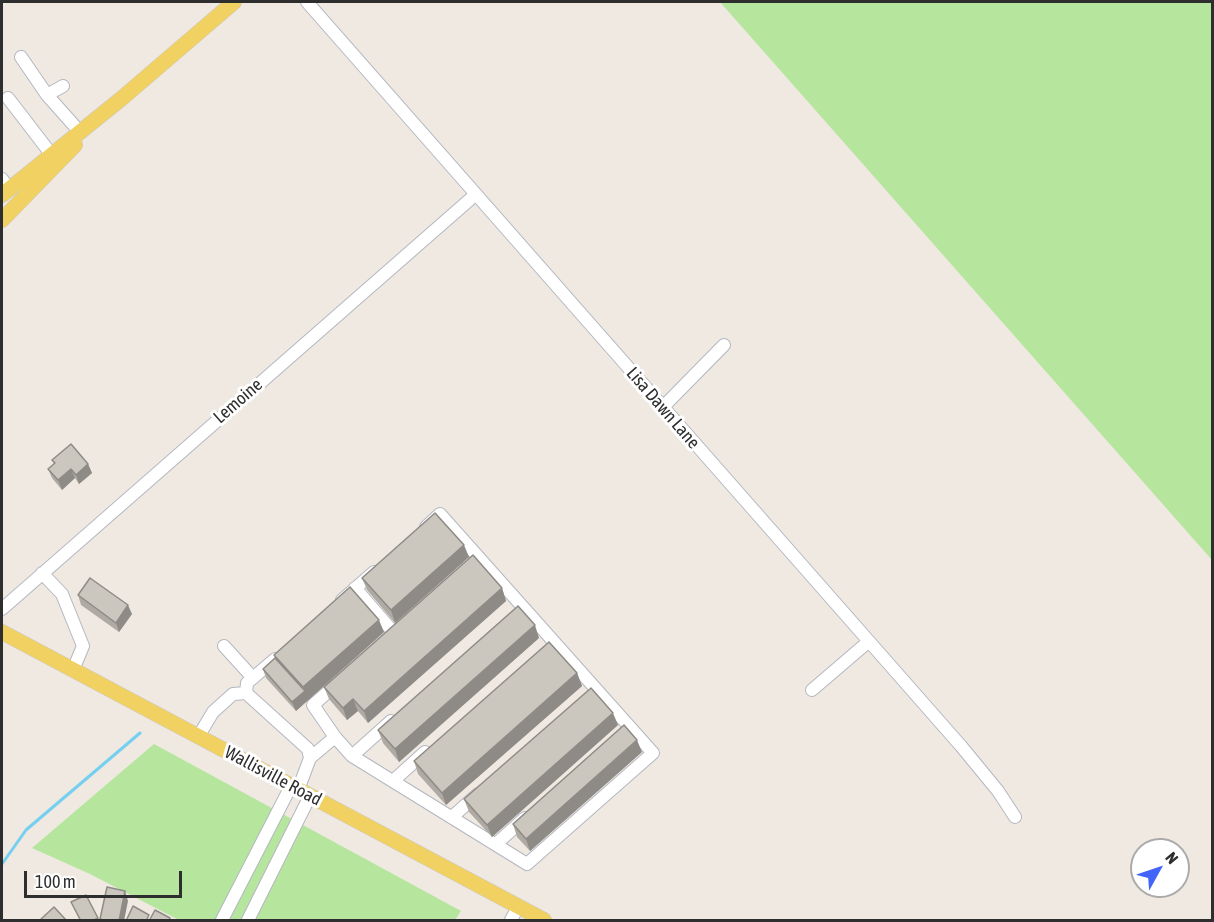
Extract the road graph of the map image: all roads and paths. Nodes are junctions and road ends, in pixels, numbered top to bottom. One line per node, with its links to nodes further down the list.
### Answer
1 (307, 2): 11 (street, Lisa Dawn Lane)
2 (229, 3): 7 (main road)
3 (21, 57): 5 (street)
4 (63, 86): 5 (street)
5 (47, 94): 8 (street)
6 (8, 98): 9 (street)
7 (121, 99): 8 (main road); 12 (main road)
8 (79, 131): 9 (main road)
9 (51, 154): 10 (main road)
10 (4, 188)
11 (475, 195): 14 (street, Lisa Dawn Lane); 17 (street, Lemoine)
12 (2, 220)
13 (724, 345): 14 (street)
14 (662, 408): 23 (street, Lisa Dawn Lane)
15 (414, 536): 43 (street)
16 (380, 566): 18 (street)
17 (42, 573): 19 (street, Lemoine); 26 (street)
18 (355, 588): 20 (street); 22 (street)
19 (2, 609)
20 (329, 611)
21 (2, 632): 26 (main road, Wallisville Road)
22 (394, 633)
23 (868, 642): 29 (street); 42 (street, Lisa Dawn Lane)
24 (224, 646): 28 (street)
25 (287, 648): 28 (street)
26 (73, 670): 32 (main road, Wallisville Road)
27 (346, 676): 33 (street)
28 (253, 678): 30 (street)
29 (812, 690)
30 (246, 693): 32 (street); 36 (street)
31 (405, 708): 35 (street)
32 (198, 737): 39 (main road, Wallisville Road)
33 (335, 737): 35 (street); 36 (street)
34 (437, 742): 37 (street)
35 (351, 756): 37 (street)
36 (310, 758): 39 (street)
37 (393, 781): 41 (street)
38 (485, 787): 41 (street)
39 (300, 791): 44 (main road, Wallisville Road); 45 (street); 46 (street)
40 (531, 813): 43 (street)
41 (452, 817): 43 (street)
42 (1015, 817)
43 (496, 844)
44 (518, 907): 47 (street); 48 (main road, Wallisville Road)
45 (222, 921)
46 (248, 921)
47 (511, 921)
48 (544, 921)

